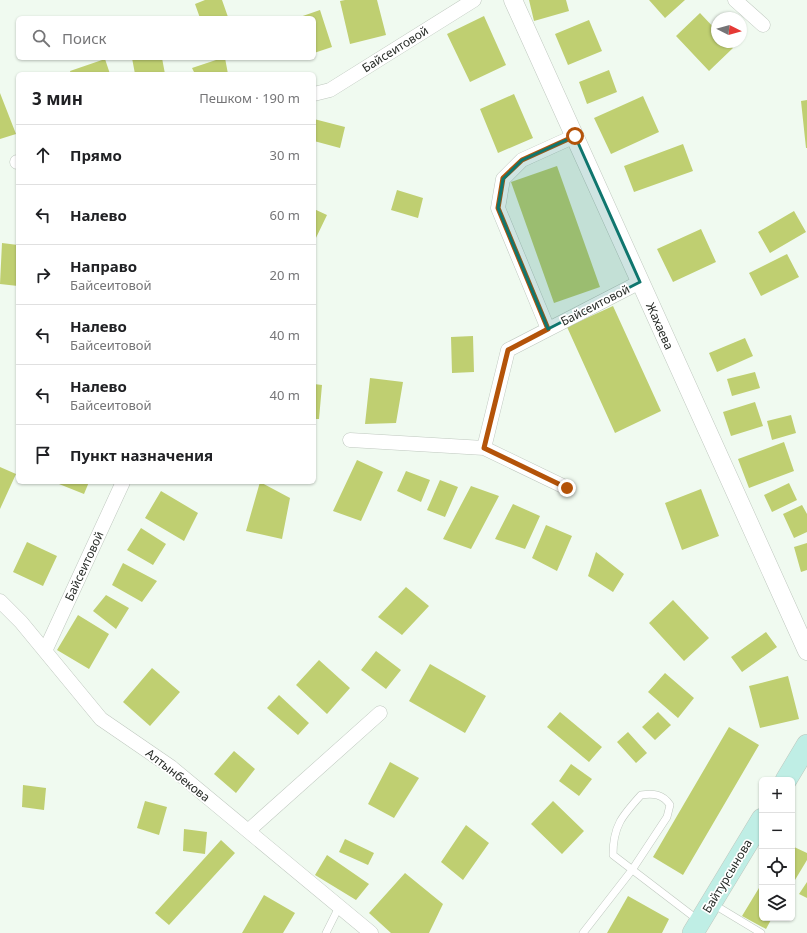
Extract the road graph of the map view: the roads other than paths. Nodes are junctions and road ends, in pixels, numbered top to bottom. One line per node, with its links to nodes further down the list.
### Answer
1 (474, 0): 5 (street, Байсеитовой)
2 (513, 0): 6 (street, Жахаева)
3 (735, 0): 4 (street)
4 (763, 26)
5 (316, 94)
6 (575, 136): 7 (street, Жахаева); 8 (street)
7 (640, 282): 8 (street, Байсеитовой); 15 (street, Жахаева)
8 (548, 329): 10 (street, Байсеитовой)
9 (350, 440): 10 (street)
10 (484, 448): 12 (street)
11 (122, 484): 14 (street, Байсеитовой)
12 (567, 488)
13 (0, 601): 14 (street, Алтынбекова)
14 (45, 651): 20 (street, Алтынбекова)
15 (807, 651)
16 (380, 713): 20 (street)
17 (807, 745): 18 (main road)
18 (788, 777)
19 (759, 824): 22 (main road, Байтурсынова)
20 (248, 831): 23 (street, Алтынбекова)
21 (632, 870): 21 (lane); 24 (lane); 27 (lane)
22 (711, 903): 24 (main road, Байтурсынова); 28 (lane)
23 (339, 907): 25 (lane); 26 (street, Алтынбекова)
24 (697, 927)
25 (326, 933)
26 (371, 933)
27 (583, 933)
28 (761, 933)

